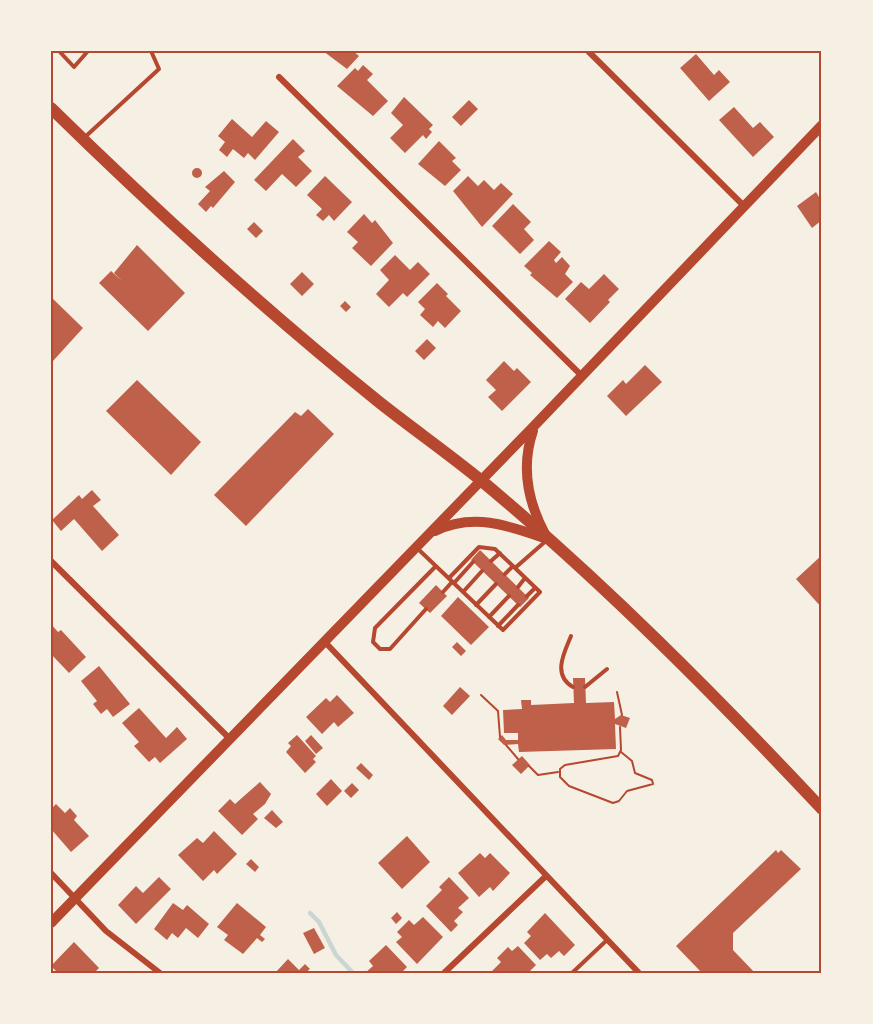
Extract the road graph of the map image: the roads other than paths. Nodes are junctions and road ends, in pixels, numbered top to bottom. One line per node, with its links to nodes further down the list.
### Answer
1 (60, 51): 2 (lane)
2 (88, 51)
3 (151, 51): 8 (lane)
4 (588, 51): 9 (street)
5 (279, 77): 10 (street)
6 (51, 108): 8 (main road)
7 (822, 125): 9 (street)
8 (83, 140): 12 (main road)
9 (746, 207): 10 (street)
10 (582, 376): 11 (street)
11 (535, 425): 12 (street); 14 (street)
12 (481, 481): 13 (street); 14 (main road)
13 (430, 534): 14 (street); 15 (street)
14 (548, 540): 23 (lane); 46 (main road)
15 (417, 547): 22 (lane); 41 (street)
16 (487, 548): 17 (lane); 18 (lane); 27 (lane)
17 (483, 553)
18 (500, 553): 20 (lane); 23 (lane)
19 (51, 561): 45 (street)
20 (492, 561)
21 (473, 562): 27 (lane)
22 (436, 566): 27 (lane); 37 (lane)
23 (514, 567): 25 (lane); 26 (lane)
24 (482, 571): 31 (lane)
25 (505, 574)
26 (526, 578): 29 (lane); 30 (lane)
27 (452, 581): 31 (lane); 32 (lane)
28 (496, 584): 35 (lane)
29 (518, 587)
30 (535, 588): 34 (lane); 39 (lane)
31 (463, 591): 35 (lane)
32 (443, 592)
33 (509, 596): 38 (lane)
34 (527, 596)
35 (476, 605): 38 (lane)
36 (518, 605): 39 (lane)
37 (426, 609)
38 (489, 617): 39 (lane)
39 (498, 626)
40 (571, 636): 43 (lane)
41 (324, 641): 45 (street); 48 (street)
42 (607, 669): 44 (lane)
43 (573, 687)
44 (585, 687)
45 (229, 738): 49 (street)
46 (822, 809)
47 (51, 873): 49 (street)
48 (546, 876): 51 (street); 53 (street)
49 (74, 898): 50 (street); 52 (street)
50 (51, 922)
51 (607, 940): 54 (lane); 55 (street)
52 (160, 973)
53 (444, 973)
54 (572, 973)
55 (639, 973)

